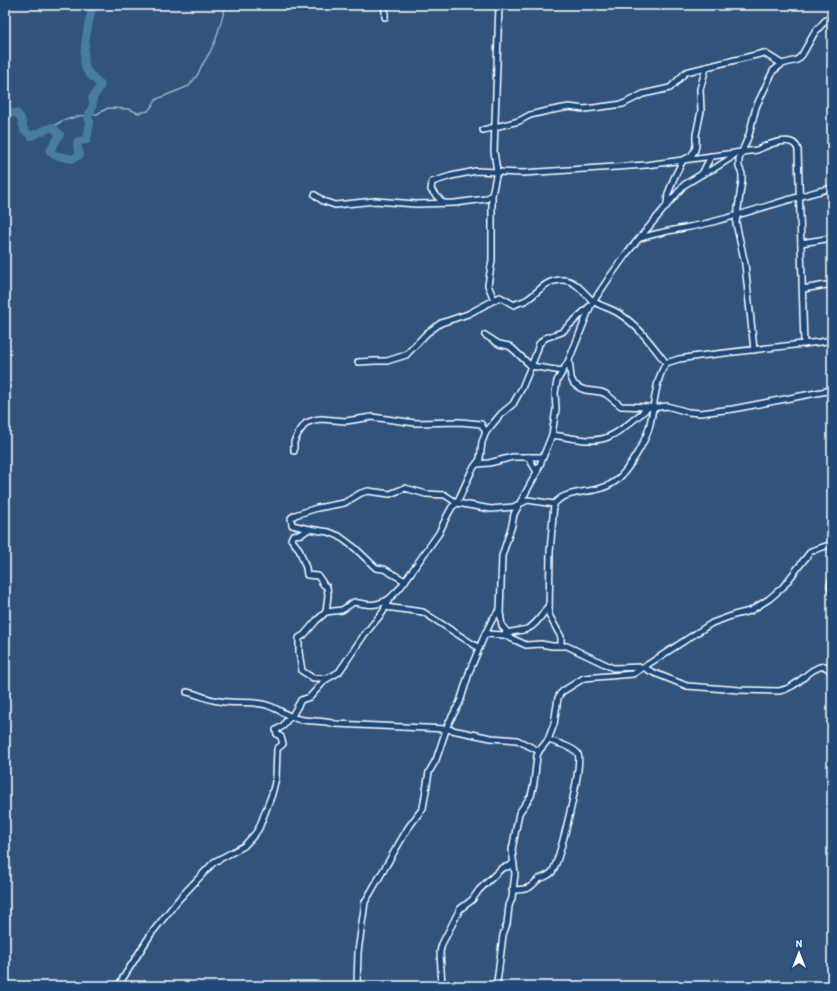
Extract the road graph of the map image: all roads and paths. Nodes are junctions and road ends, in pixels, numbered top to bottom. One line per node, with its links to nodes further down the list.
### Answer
1 (385, 5): 4 (street)
2 (499, 5): 7 (street)
3 (832, 16): 5 (street)
4 (385, 17)
5 (782, 64): 6 (street); 9 (street)
6 (706, 68): 7 (street); 11 (street)
7 (495, 128): 8 (street); 12 (street)
8 (484, 130)
9 (739, 152): 10 (street); 13 (street); 17 (street); 20 (street)
10 (711, 156): 11 (street); 13 (street)
11 (683, 160): 12 (street); 19 (street)
12 (497, 171): 16 (street); 18 (street)
13 (702, 174): 19 (street)
14 (832, 188): 17 (street)
15 (315, 195): 18 (street)
16 (492, 195): 18 (street); 26 (street)
17 (800, 195): 20 (street); 23 (street)
18 (443, 203)
19 (667, 204): 21 (street)
20 (737, 216): 21 (street); 31 (street)
21 (640, 238): 27 (street)
22 (832, 238): 23 (street)
23 (801, 243): 25 (street)
24 (832, 284): 25 (street)
25 (802, 289): 30 (street)
26 (494, 300): 27 (street); 33 (street)
27 (592, 303): 32 (street); 34 (street); 35 (street)
28 (485, 335): 35 (street)
29 (832, 340): 30 (street)
30 (804, 344): 31 (street)
31 (754, 350): 34 (street)
32 (569, 360): 36 (street); 38 (street)
33 (358, 362)
34 (666, 363): 38 (street)
35 (531, 366): 36 (street); 39 (street)
36 (562, 371): 40 (street)
37 (832, 390): 38 (street)
38 (651, 408): 40 (street); 48 (street)
39 (486, 432): 41 (street); 44 (street)
40 (552, 434): 42 (street)
41 (294, 452)
42 (542, 457): 43 (street); 45 (street)
43 (528, 458): 44 (street); 45 (street)
44 (477, 464): 47 (street)
45 (537, 472): 46 (street)
46 (520, 502): 47 (street); 48 (street); 57 (street)
47 (457, 503): 49 (street); 52 (street)
48 (554, 504): 55 (street)
49 (309, 529): 52 (street); 58 (street)
50 (832, 544): 63 (street)
51 (832, 580): 53 (street)
52 (405, 581): 54 (street)
53 (832, 591)
54 (389, 599): 56 (street); 58 (street)
55 (549, 605): 60 (street); 61 (street)
56 (385, 607): 62 (street); 65 (street)
57 (500, 608): 59 (street); 60 (street)
58 (326, 612): 65 (street)
59 (485, 634): 60 (street); 62 (street)
60 (506, 634): 61 (street)
61 (561, 646): 63 (street)
62 (479, 648): 68 (street)
63 (643, 667): 64 (street); 69 (street)
64 (832, 672)
65 (328, 678): 67 (street)
66 (187, 692): 67 (street)
67 (290, 717): 68 (street); 73 (street)
68 (447, 729): 70 (street); 74 (street)
69 (548, 740): 70 (street); 72 (street)
70 (539, 751): 71 (street)
71 (513, 863): 72 (street); 75 (street)
72 (512, 890): 76 (street)
73 (118, 986)
74 (357, 986)
75 (442, 986)
76 (496, 986)

